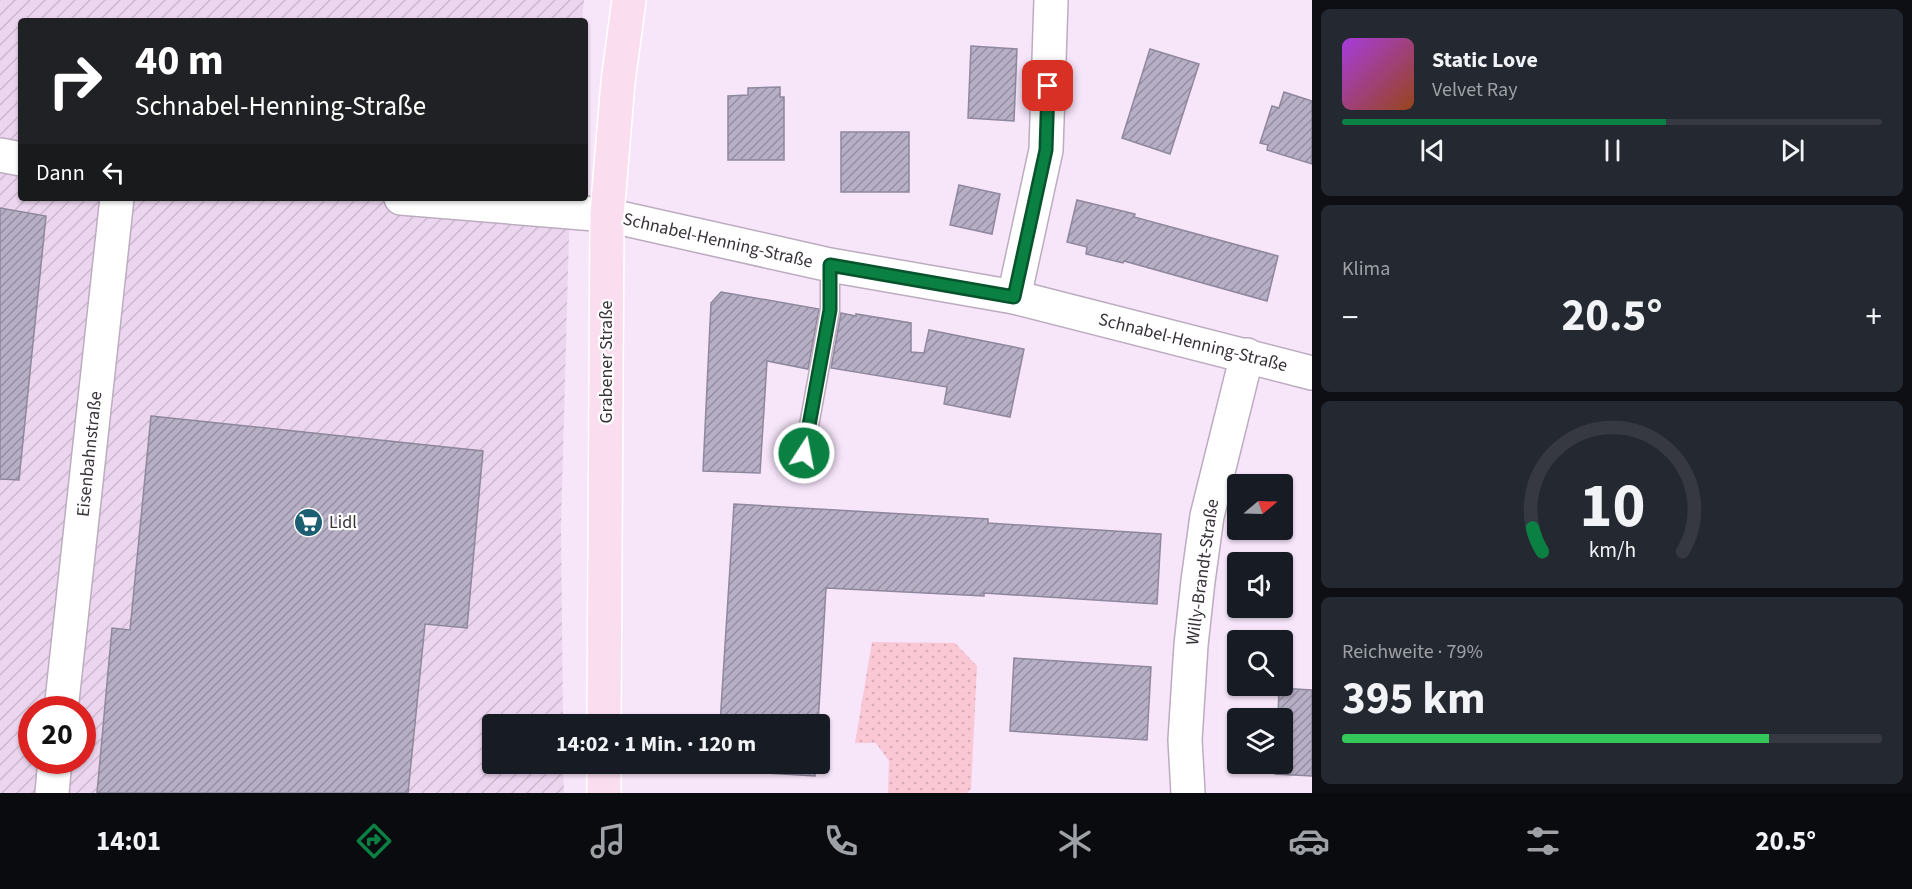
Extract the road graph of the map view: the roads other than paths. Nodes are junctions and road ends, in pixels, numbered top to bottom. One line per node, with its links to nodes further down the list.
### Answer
1 (629, 0): 7 (main road, Grabener Straße)
2 (1051, 0): 9 (street)
3 (0, 155): 4 (street)
4 (18, 158)
5 (117, 201): 13 (street, Eisenbahnstraße)
6 (437, 201): 7 (street, Schnabel-Henning-Straße)
7 (607, 215): 8 (street, Schnabel-Henning-Straße); 14 (main road, Grabener Straße)
8 (830, 265): 9 (street, Schnabel-Henning-Straße); 12 (lane)
9 (1014, 297): 10 (street, Schnabel-Henning-Straße)
10 (1247, 355): 11 (street, Schnabel-Henning-Straße); 19 (street, Willy-Brandt-Straße)
11 (1312, 373)
12 (804, 453)
13 (63, 696)
14 (604, 714)
15 (54, 774): 17 (street)
16 (604, 774): 18 (main road)
17 (52, 793)
18 (604, 793)
19 (1188, 793)

